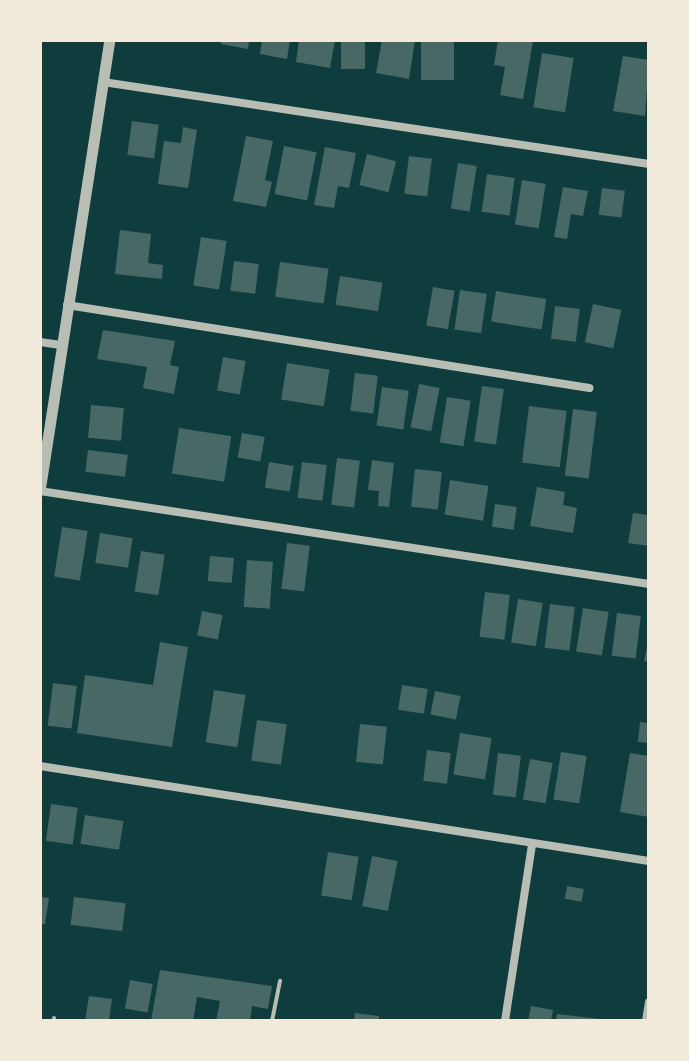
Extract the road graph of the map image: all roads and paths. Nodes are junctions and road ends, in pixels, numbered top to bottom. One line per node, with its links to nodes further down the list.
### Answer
1 (109, 40): 2 (street)
2 (103, 82): 3 (street); 4 (street)
3 (649, 164)
4 (67, 305): 6 (street); 7 (street)
5 (40, 342): 6 (street)
6 (61, 345): 8 (street)
7 (589, 388)
8 (40, 490): 9 (street)
9 (649, 584)
10 (40, 766): 11 (street)
11 (532, 844): 12 (street); 16 (street)
12 (649, 861)
13 (280, 981): 15 (lane)
14 (649, 1002): 17 (street)
15 (272, 1021)
16 (505, 1021)
17 (646, 1021)

